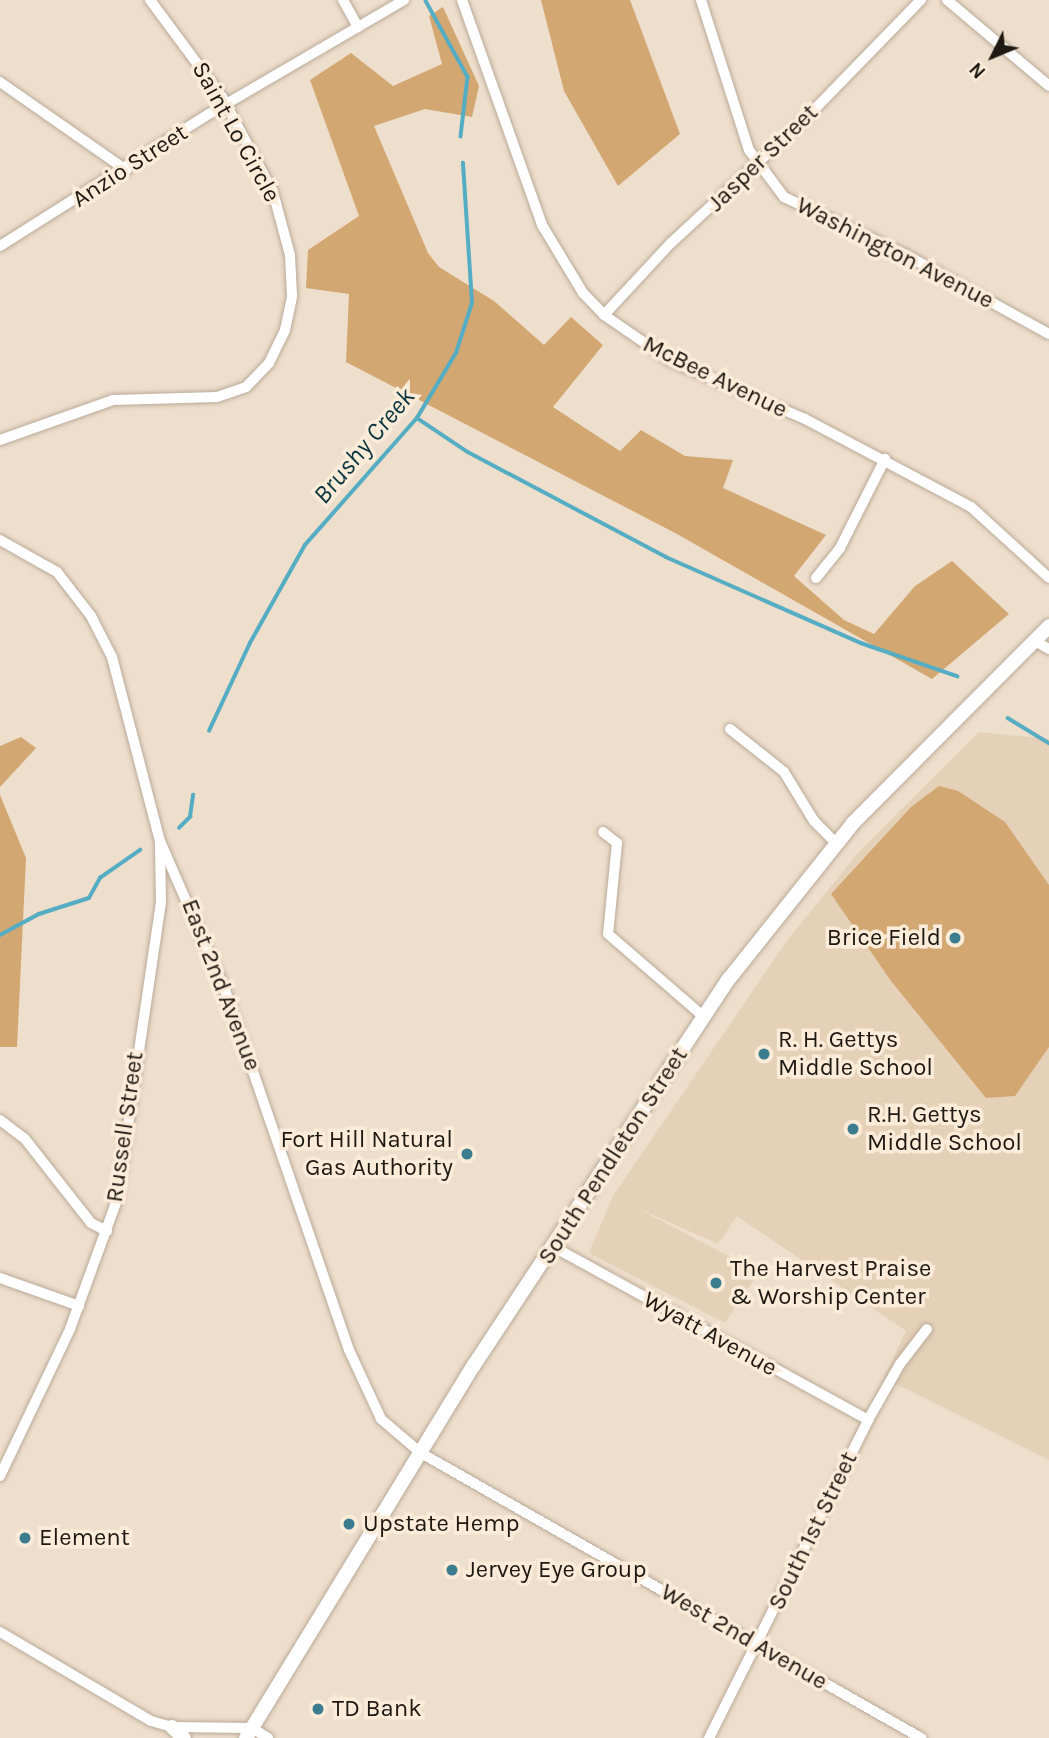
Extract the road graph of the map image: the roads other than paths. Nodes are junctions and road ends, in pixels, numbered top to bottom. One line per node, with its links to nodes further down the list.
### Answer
1 (150, 0): 11 (street, Saint Lo Circle)
2 (343, 0): 8 (street)
3 (404, 0): 8 (street, Anzio Street)
4 (462, 0): 15 (street, McBee Avenue)
5 (701, 0): 12 (street, Washington Avenue)
6 (921, 0): 12 (street, Jasper Street)
7 (947, 0): 10 (street)
8 (358, 27): 11 (street, Anzio Street)
9 (0, 82): 13 (street)
10 (1049, 86)
11 (226, 105): 13 (street, Anzio Street); 17 (street, Saint Lo Circle)
12 (758, 164): 15 (street, Jasper Street); 16 (street, Washington Avenue)
13 (126, 170): 14 (street, Anzio Street)
14 (0, 246)
15 (604, 315): 18 (street, McBee Avenue)
16 (1049, 334)
17 (0, 440)
18 (885, 458): 20 (street); 21 (street, McBee Avenue)
19 (0, 540): 27 (street, East 2nd Avenue)
20 (816, 578)
21 (1049, 578)
22 (1049, 626): 23 (main road, South Pendleton Street)
23 (1035, 641): 24 (street); 28 (main road, South Pendleton Street)
24 (1049, 649)
25 (730, 729): 28 (street)
26 (603, 832): 29 (street)
27 (160, 841): 31 (street, Russell Street); 37 (street, East 2nd Avenue)
28 (836, 843): 29 (main road, South Pendleton Street)
29 (704, 1017): 32 (main road, South Pendleton Street)
30 (0, 1120): 31 (street)
31 (107, 1231): 34 (street, Russell Street)
32 (552, 1246): 36 (street, Wyatt Avenue); 37 (main road, South Pendleton Street)
33 (0, 1278): 34 (street)
34 (79, 1306): 38 (street, Russell Street)
35 (927, 1329): 36 (street, South 1st Street)
36 (868, 1420): 40 (street, South 1st Street)
37 (421, 1453): 40 (street, West 2nd Avenue); 42 (main road, South Pendleton Street)
38 (0, 1476)
39 (0, 1632): 41 (street)
40 (757, 1644): 45 (street, South 1st Street); 46 (street, West 2nd Avenue)
41 (172, 1727): 42 (street); 43 (main road)
42 (249, 1733): 44 (street)
43 (184, 1738)
44 (268, 1738)
45 (709, 1738)
46 (921, 1738)

